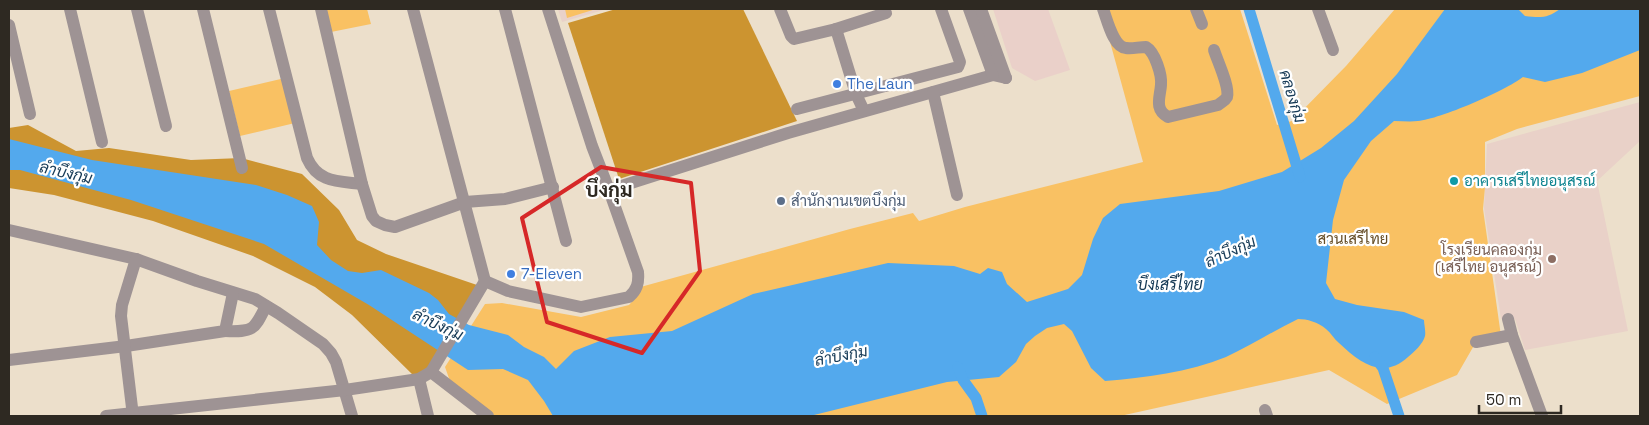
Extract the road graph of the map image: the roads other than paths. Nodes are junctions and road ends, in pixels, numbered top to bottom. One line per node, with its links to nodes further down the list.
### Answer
1 (70, 9): 30 (street)
2 (137, 9): 29 (street)
3 (203, 9): 31 (street)
4 (269, 9): 32 (street)
5 (321, 9): 32 (street)
6 (413, 9): 36 (street)
7 (505, 9): 33 (street)
8 (548, 9): 34 (street)
9 (780, 9): 20 (street)
10 (941, 9): 25 (street)
11 (969, 9): 23 (street)
12 (982, 9): 23 (street)
13 (1103, 9): 21 (street)
14 (1196, 9): 18 (street)
15 (1318, 9): 22 (street)
16 (886, 13): 17 (street)
17 (866, 14): 20 (street)
18 (1202, 24)
19 (9, 25): 28 (street)
20 (836, 29): 25 (street)
21 (1214, 50)
22 (1333, 50)
23 (1000, 76): 24 (street)
24 (933, 92): 27 (street); 35 (street)
25 (856, 94): 26 (street); 27 (street)
26 (797, 109)
27 (864, 111): 34 (street)
28 (30, 114)
29 (166, 126)
30 (102, 142)
31 (242, 168)
32 (362, 184): 36 (street)
33 (553, 186): 36 (street); 38 (street)
34 (609, 190): 40 (street)
35 (957, 195)
36 (465, 202): 40 (street)
37 (9, 230): 39 (street)
38 (566, 240)
39 (136, 258): 41 (street); 47 (street)
40 (485, 281): 49 (street)
41 (233, 293): 42 (street); 44 (street)
42 (266, 306): 44 (street); 51 (street)
43 (1508, 319): 45 (street)
44 (226, 331): 47 (street)
45 (1512, 335): 46 (street); 57 (street)
46 (1476, 342)
47 (126, 346): 48 (street); 52 (street)
48 (9, 360)
49 (431, 372): 50 (street); 56 (street)
50 (419, 379): 51 (street); 55 (street)
51 (345, 390): 52 (street); 54 (street)
52 (133, 414): 53 (street)
53 (106, 416)
54 (352, 416)
55 (428, 416)
56 (488, 416)
57 (1542, 416)

